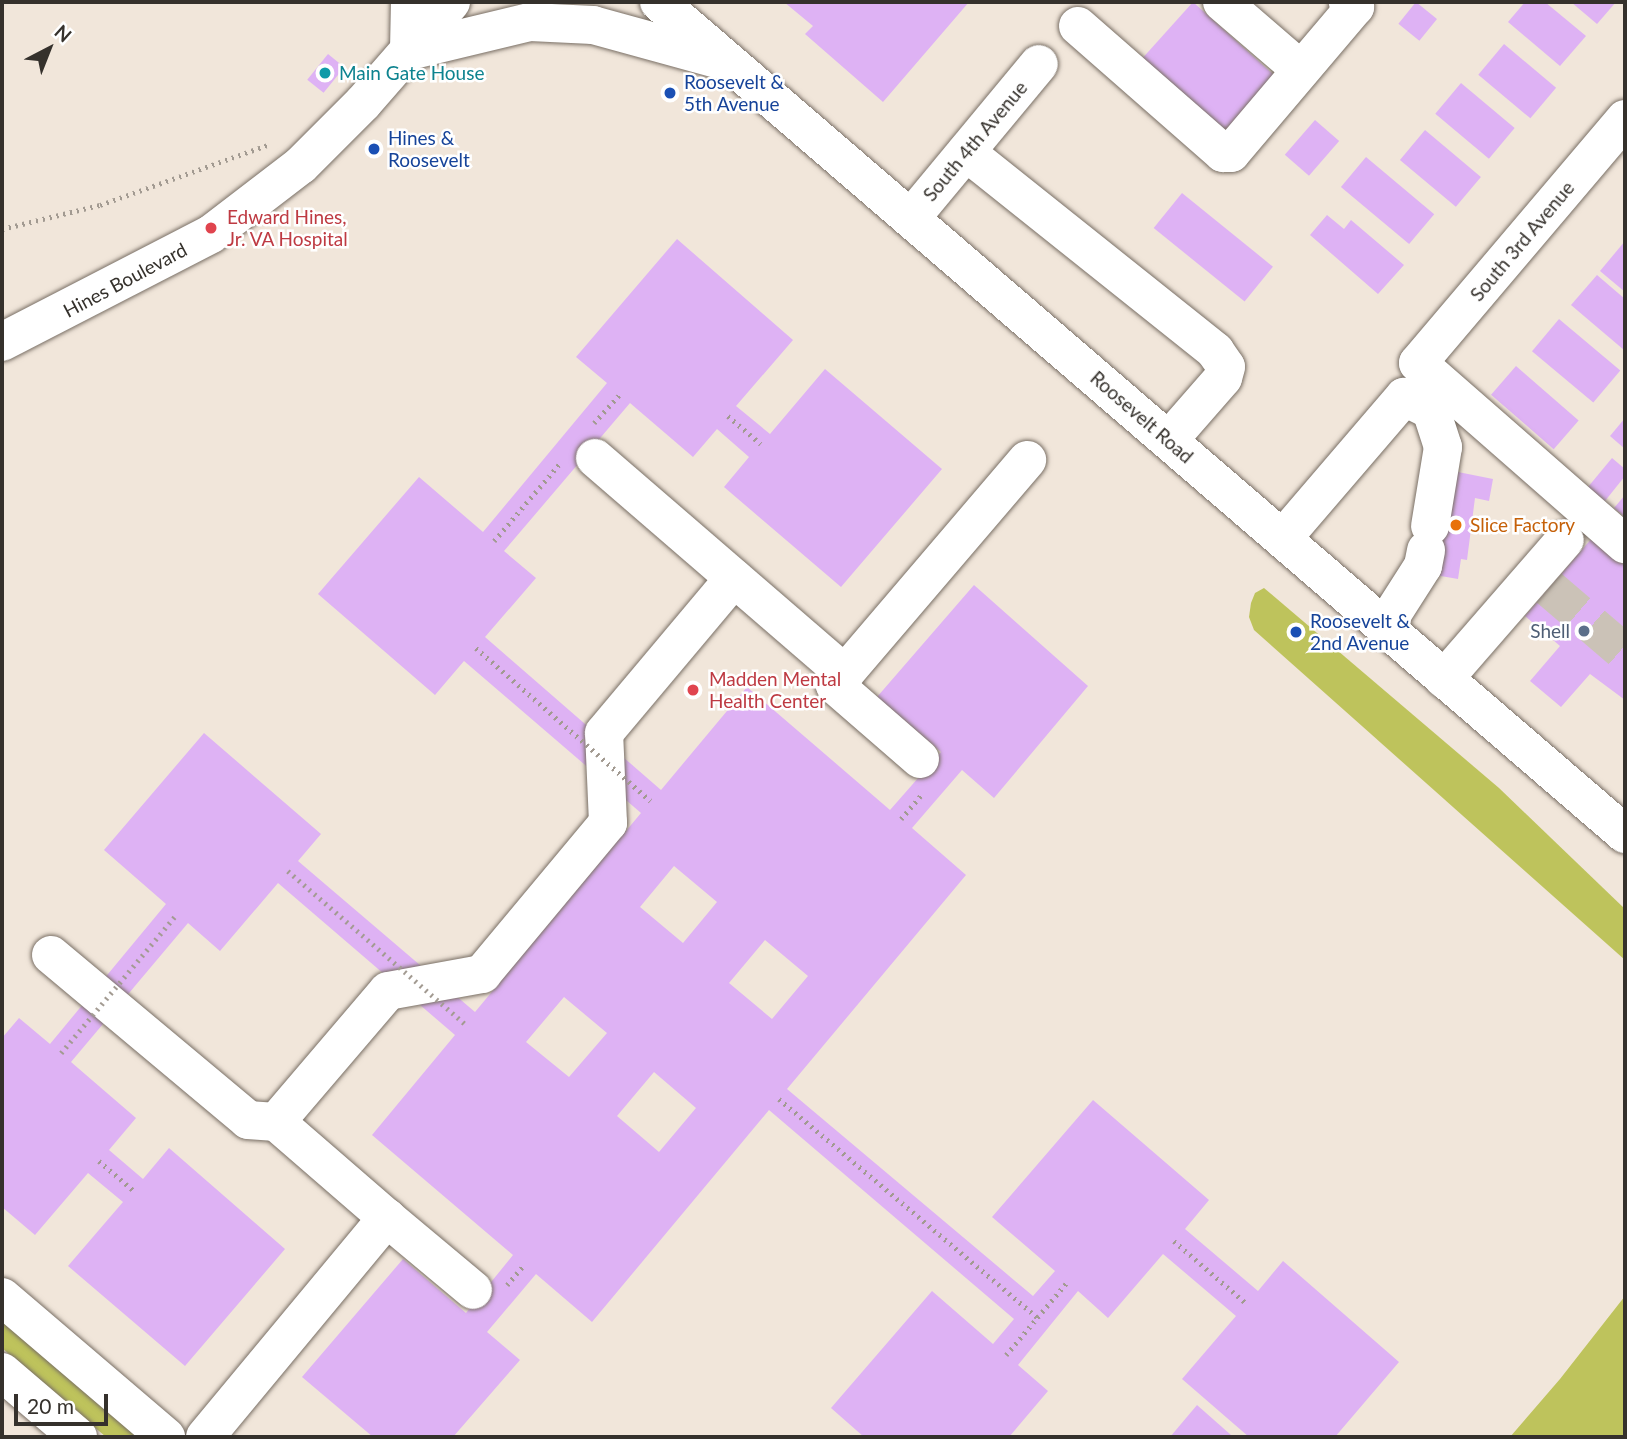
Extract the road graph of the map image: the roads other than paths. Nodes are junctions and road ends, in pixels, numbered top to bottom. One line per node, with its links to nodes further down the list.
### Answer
1 (410, 2): 7 (main road)
2 (451, 2): 7 (main road, Hines Boulevard)
3 (659, 2): 8 (main road, Roosevelt Road)
4 (1222, 2): 9 (main road)
5 (1354, 4): 9 (main road)
6 (1070, 33): 9 (main road); 11 (main road, South 4th Avenue)
7 (409, 51): 8 (main road); 13 (main road, Hines Boulevard)
8 (730, 63): 12 (main road, Roosevelt Road)
9 (1301, 70)
10 (1625, 119): 19 (main road, South 3rd Avenue)
11 (966, 152): 12 (main road, South 4th Avenue); 14 (main road)
12 (911, 218): 14 (main road, Roosevelt Road)
13 (2, 342)
14 (1169, 440): 17 (main road, Roosevelt Road)
15 (584, 447): 20 (main road)
16 (1027, 460): 22 (main road)
17 (1283, 538): 21 (main road, Roosevelt Road); 21 (main road)
18 (1565, 540): 23 (main road)
19 (1625, 544)
20 (734, 578): 22 (main road); 27 (main road)
21 (1384, 627): 23 (main road, Roosevelt Road)
22 (845, 674): 24 (main road)
23 (1444, 679): 25 (main road, Roosevelt Road)
24 (920, 759)
25 (1625, 834)
26 (51, 956): 27 (main road)
27 (276, 1122): 28 (main road)
28 (387, 1218): 29 (main road); 34 (main road)
29 (473, 1290)
30 (2, 1297): 33 (main road)
31 (2, 1372): 32 (main road)
32 (78, 1437)
33 (166, 1437)
34 (205, 1437)

